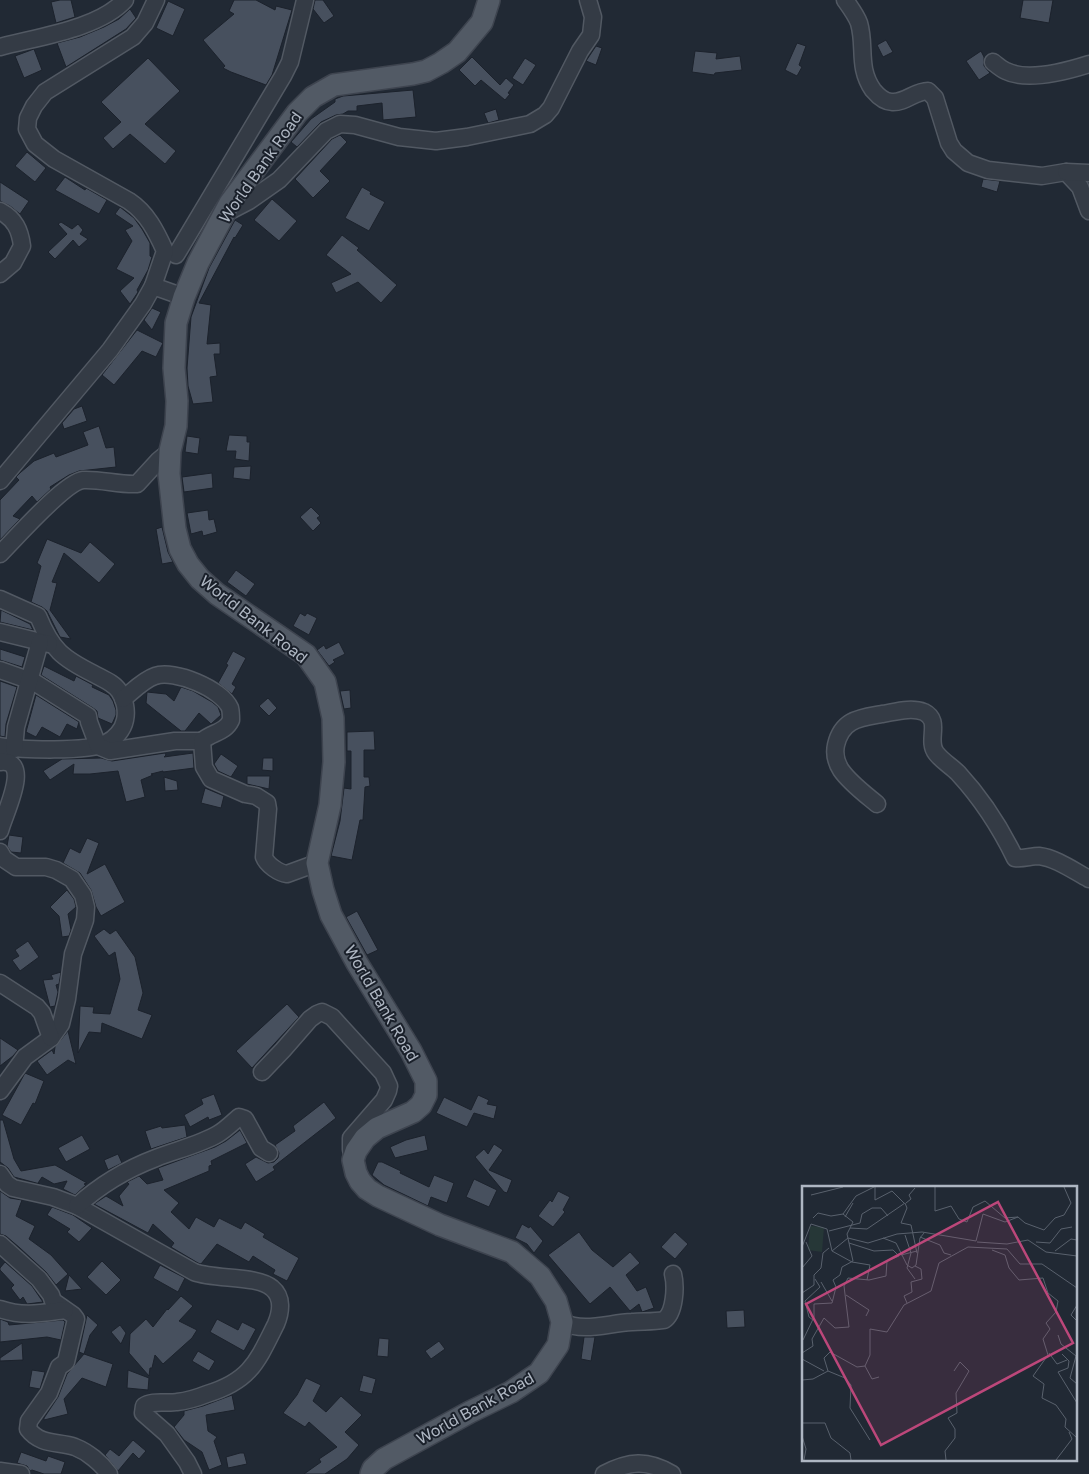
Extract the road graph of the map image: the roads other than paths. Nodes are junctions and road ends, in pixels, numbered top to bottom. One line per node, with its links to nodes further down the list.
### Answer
1 (126, 0): 7 (street)
2 (156, 0): 15 (street)
3 (305, 0): 15 (street)
4 (489, 0): 14 (main road, World Bank Road)
5 (588, 0): 14 (street)
6 (846, 0): 10 (street)
7 (0, 47)
8 (993, 62): 9 (street)
9 (1089, 64)
10 (1066, 172): 11 (street); 12 (street)
11 (1089, 173)
12 (1089, 210)
13 (0, 211): 17 (street)
14 (224, 214): 16 (main road, World Bank Road)
15 (170, 253): 16 (street); 18 (street)
16 (198, 263): 19 (main road, World Bank Road)
17 (0, 274)
18 (153, 286): 19 (street); 21 (street)
19 (184, 297): 20 (main road, World Bank Road)
20 (170, 452): 22 (street); 36 (main road, World Bank Road)
21 (0, 481)
22 (0, 554)
23 (0, 599): 25 (street)
24 (0, 632): 25 (street)
25 (46, 644): 27 (street); 28 (street)
26 (0, 670): 27 (street)
27 (29, 680): 30 (street); 31 (street)
28 (123, 699): 29 (street); 30 (street)
29 (202, 741): 30 (street); 36 (street)
30 (98, 746): 31 (street)
31 (7, 747)
32 (0, 762): 34 (street)
33 (877, 804): 37 (street)
34 (0, 830)
35 (0, 852): 39 (street)
36 (317, 863): 43 (main road, World Bank Road)
37 (1089, 879)
38 (0, 983): 39 (street)
39 (51, 1038): 41 (street)
40 (262, 1072): 43 (street)
41 (0, 1091)
42 (268, 1153): 45 (street)
43 (353, 1160): 50 (main road, World Bank Road)
44 (0, 1174): 45 (street)
45 (77, 1206): 54 (street)
46 (0, 1244): 49 (street)
47 (673, 1274): 50 (street)
48 (0, 1309): 49 (street)
49 (65, 1310): 53 (street)
50 (562, 1322): 55 (main road, World Bank Road)
51 (0, 1471): 52 (street)
52 (21, 1474)
53 (109, 1474)
54 (192, 1474)
55 (371, 1474)
56 (604, 1474): 57 (street)
57 (672, 1474)

